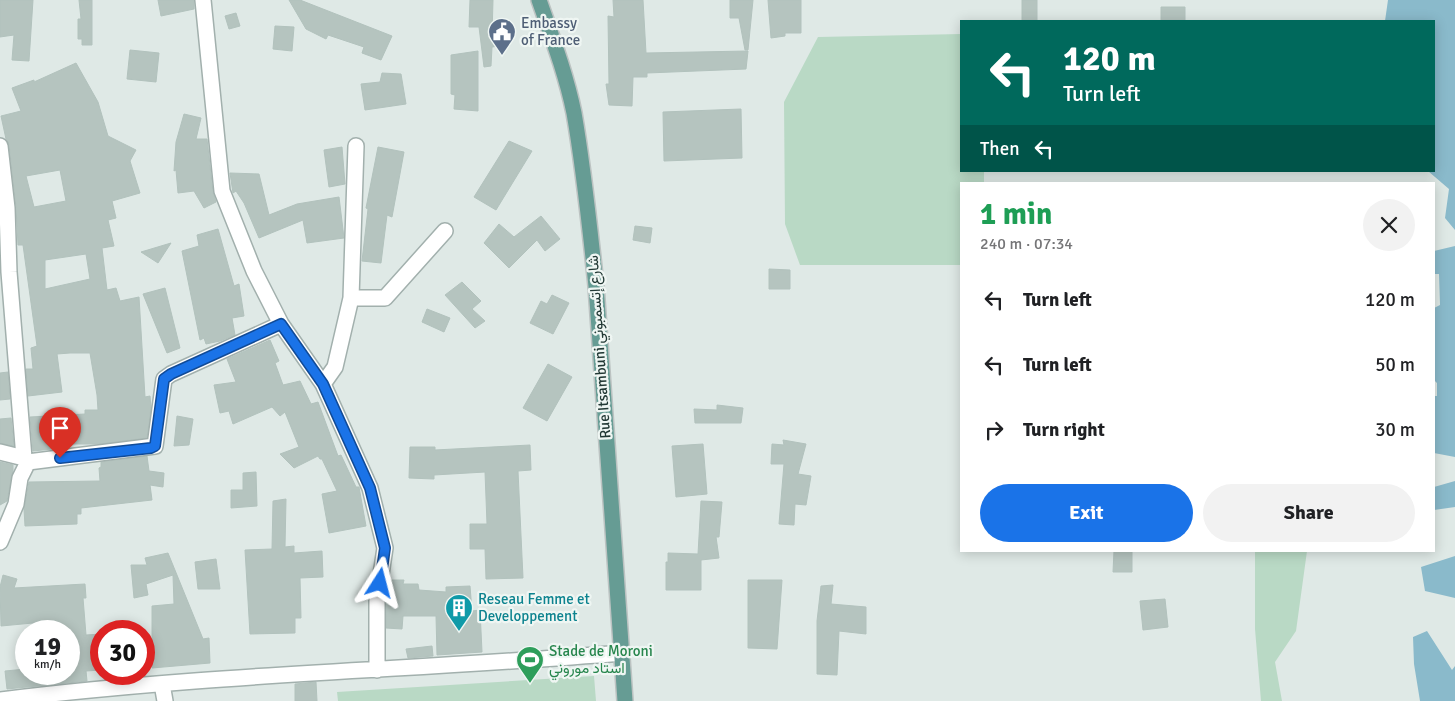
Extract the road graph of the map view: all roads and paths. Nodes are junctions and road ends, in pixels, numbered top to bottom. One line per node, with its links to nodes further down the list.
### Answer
1 (203, 0): 8 (street)
2 (538, 0): 13 (main road, Rue Itsambuni شارع إتسمبوني)
3 (0, 146): 6 (street)
4 (356, 146): 7 (street)
5 (446, 231): 7 (street)
6 (5, 273): 11 (street)
7 (351, 298): 9 (street)
8 (281, 324): 9 (street); 11 (street)
9 (323, 384): 14 (street)
10 (0, 452): 11 (street)
11 (26, 460): 12 (street)
12 (0, 542)
13 (622, 653): 14 (street); 18 (main road, Rue Itsambuni شارع إتسمبوني)
14 (377, 670): 15 (street)
15 (162, 684): 16 (street); 17 (street)
16 (0, 700)
17 (165, 701)
18 (625, 701)

